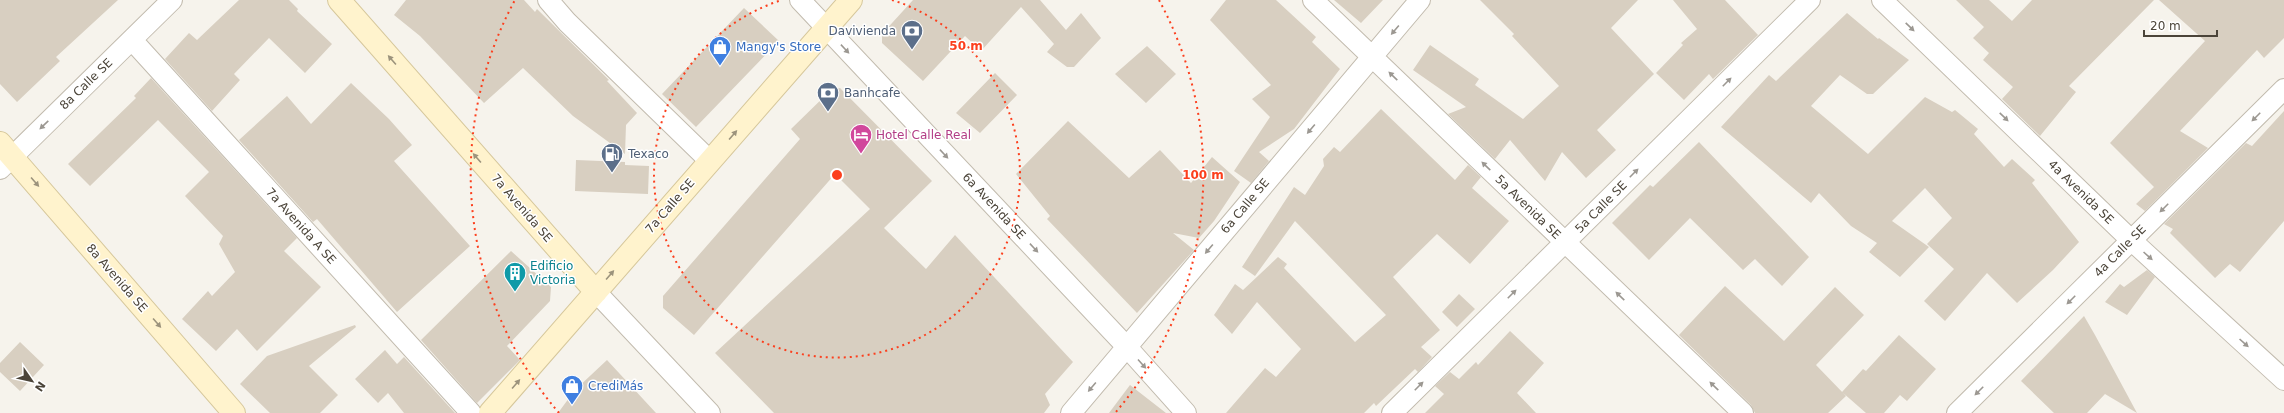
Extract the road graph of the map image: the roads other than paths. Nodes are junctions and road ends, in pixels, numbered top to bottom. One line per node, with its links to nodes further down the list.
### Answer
1 (172, 0): 11 (street, 8a Calle SE)
2 (339, 0): 18 (street, 7a Avenida SE, one-way to 2)
3 (548, 0): 15 (street)
4 (800, 0): 10 (street, 6a Avenida SE)
5 (851, 0): 10 (street, 7a Calle SE)
6 (1313, 0): 12 (street, 5a Avenida SE)
7 (1420, 0): 12 (street, 6a Calle SE, one-way to 12)
8 (1810, 0): 17 (street, 5a Calle SE, one-way to 8)
9 (1882, 0): 16 (street, 4a Avenida SE, one-way to 16)
10 (826, 28): 15 (street, 7a Calle SE, one-way to 10); 19 (street, 6a Avenida SE, one-way to 19)
11 (132, 40): 14 (street, 8a Calle SE, one-way to 14); 22 (street, 7a Avenida A SE)
12 (1373, 56): 17 (street, 5a Avenida SE, one-way to 12); 19 (street, 6a Calle SE, one-way to 19)
13 (2284, 89): 16 (street, 4a Calle SE, one-way to 16)
14 (4, 156): 21 (street, 8a Avenida SE, one-way to 21)
15 (710, 161): 18 (street, 7a Calle SE, one-way to 15)
16 (2131, 240): 20 (street, 4a Avenida SE, one-way to 20); 29 (street, 4a Calle SE, one-way to 29)
17 (1564, 242): 27 (street, 5a Calle SE, one-way to 17); 28 (street, 5a Avenida SE, one-way to 17)
18 (596, 292): 23 (street, 7a Calle SE, one-way to 18); 24 (street, 7a Avenida SE)
19 (1126, 346): 25 (street, 6a Calle SE, one-way to 25); 26 (street, 6a Avenida SE, one-way to 26)
20 (2284, 380)
21 (234, 413)
22 (471, 413)
23 (490, 413)
24 (710, 413)
25 (1071, 413)
26 (1186, 413)
27 (1392, 413)
28 (1743, 413)
29 (1957, 413)

